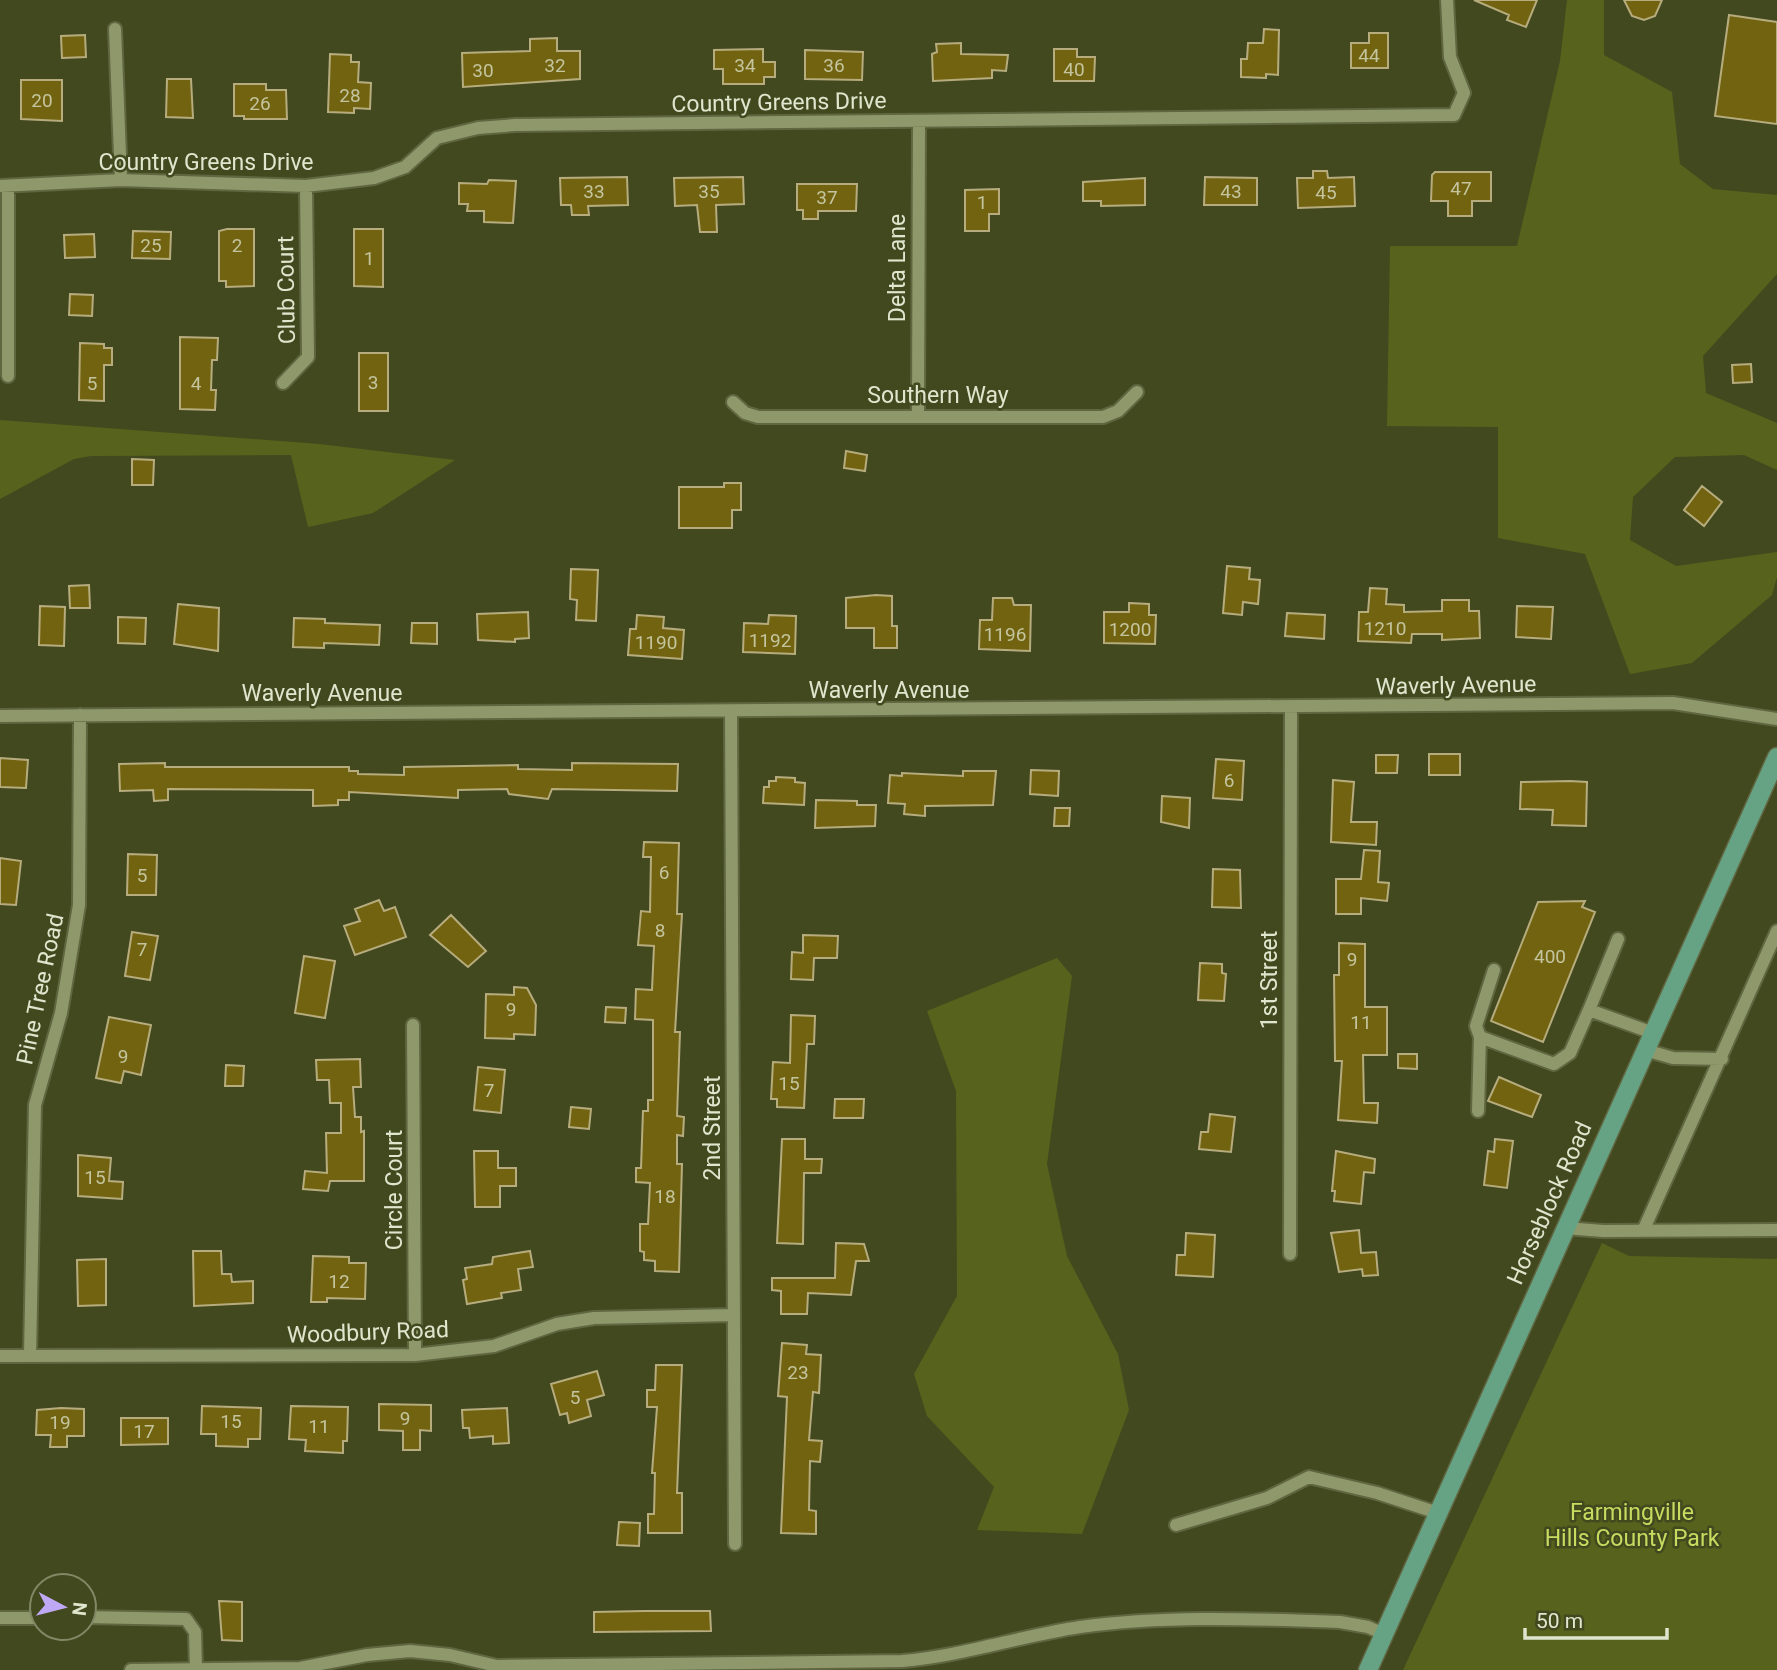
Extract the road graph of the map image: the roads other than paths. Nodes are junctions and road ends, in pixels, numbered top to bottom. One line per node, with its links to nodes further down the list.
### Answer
1 (1447, 0): 3 (street, Country Greens Drive)
2 (115, 29): 4 (street)
3 (919, 121): 6 (street, Country Greens Drive); 11 (street, Delta Lane)
4 (121, 180): 5 (street, Country Greens Drive); 6 (street, Country Greens Drive)
5 (4, 186): 7 (street)
6 (306, 186): 8 (street, Club Court)
7 (8, 376)
8 (283, 383)
9 (1137, 392): 11 (street, Southern Way)
10 (733, 402): 11 (street, Southern Way)
11 (918, 415)
12 (1291, 707): 13 (street, Waverly Avenue); 16 (street, Waverly Avenue); 30 (street, 1st Street)
13 (731, 712): 14 (street, Waverly Avenue); 31 (street, 2nd Street)
14 (80, 715): 15 (street, Waverly Avenue); 32 (street, Pine Tree Road)
15 (0, 716)
16 (1777, 719)
17 (1777, 757): 24 (main road, Horseblock Road)
18 (1777, 931): 25 (street)
19 (1618, 939): 21 (street)
20 (1494, 970): 23 (street)
21 (1589, 1010): 23 (street); 24 (street)
22 (413, 1025): 33 (street, Circle Court)
23 (1480, 1037): 26 (street)
24 (1649, 1042): 25 (street); 27 (main road, Horseblock Road)
25 (1722, 1059): 29 (street)
26 (1478, 1111)
27 (1565, 1228): 29 (street); 35 (main road, Horseblock Road)
28 (1777, 1230): 29 (street)
29 (1643, 1231)
30 (1290, 1254)
31 (733, 1315): 33 (street, Woodbury Road); 37 (street, 2nd Street)
32 (30, 1355): 33 (street, Woodbury Road); 34 (street, Woodbury Road)
33 (415, 1355)
34 (0, 1356)
35 (1438, 1513): 36 (street); 41 (main road, Horseblock Road)
36 (1176, 1525)
37 (735, 1544)
38 (0, 1618): 39 (street)
39 (28, 1618)
40 (98, 1618): 43 (street)
41 (1384, 1634): 42 (street); 47 (main road, Horseblock Road)
42 (491, 1668): 44 (street)
43 (196, 1669): 44 (street); 46 (street)
44 (305, 1669)
45 (131, 1670): 46 (street)
46 (148, 1670)
47 (1368, 1670)

